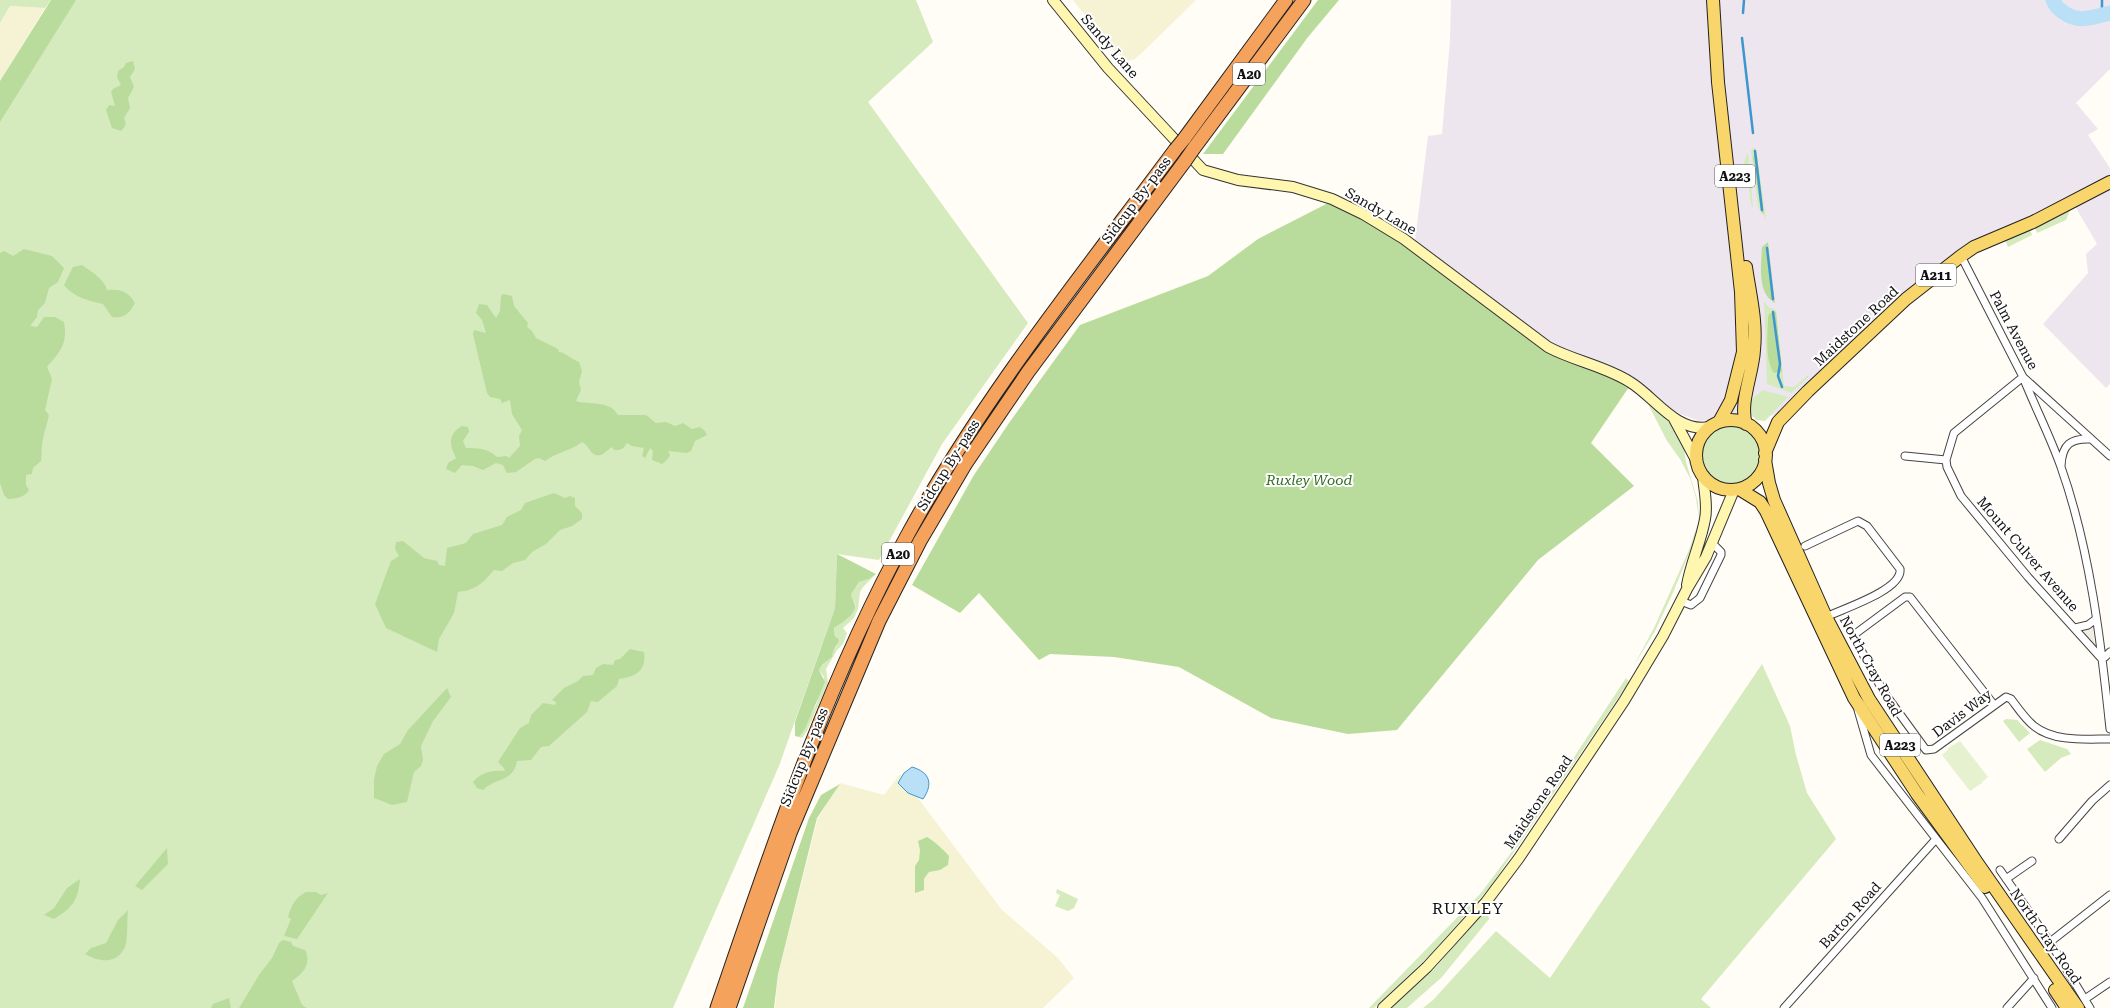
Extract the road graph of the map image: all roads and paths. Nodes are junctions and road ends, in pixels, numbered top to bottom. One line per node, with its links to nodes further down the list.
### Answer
1 (1053, 0): 12 (street, Sandy Lane)
2 (1286, 0): 49 (highway, Sidcup By-pass / A20, bridge)
3 (1304, 0): 50 (highway, Sidcup By-pass / A20, bridge)
4 (1713, 0): 6 (main road, A223)
5 (1721, 0): 6 (main road, A223)
6 (1718, 24): 7 (main road, A223); 7 (main road, A223)
7 (1727, 141): 10 (main road, A223); 10 (main road, A223)
8 (2110, 182): 9 (main road, Maidstone Road / A211)
9 (1961, 256): 11 (street, Palm Avenue); 13 (main road, Maidstone Road / A211)
10 (1745, 291): 14 (main road, A223); 15 (main road, A223)
11 (2022, 377): 16 (street, Palm Avenue); 21 (street); 22 (street)
12 (1674, 419): 15 (street, Sandy Lane); 20 (street, Sandy Lane)
13 (1778, 422): 14 (main road); 19 (main road, Maidstone Road / A211)
14 (1747, 424): 15 (main road); 19 (main road)
15 (1714, 425): 20 (main road)
16 (2091, 439): 18 (street, Palm Avenue); 22 (street)
17 (1905, 456): 21 (street)
18 (2110, 456)
19 (1765, 457): 24 (main road); 29 (main road, North Cray Road / A223)
20 (1696, 460): 23 (main road)
21 (1946, 460): 31 (street, Mount Culver Avenue)
22 (2061, 466): 30 (street)
23 (1703, 476): 24 (main road); 27 (street, Maidstone Road)
24 (1737, 490): 25 (street, Maidstone Road); 34 (main road, North Cray Road / A223)
25 (1713, 544): 27 (street, Maidstone Road); 28 (street)
26 (1805, 546): 29 (street)
27 (1687, 589): 28 (street, Maidstone Road)
28 (1681, 601): 51 (street, Maidstone Road)
29 (1826, 617): 48 (main road, North Cray Road / A223)
30 (2096, 619): 31 (street); 33 (street)
31 (2075, 628): 33 (street, Mount Culver Avenue)
32 (2110, 652): 33 (street)
33 (2101, 658): 36 (street)
34 (1854, 698): 39 (main road, North Cray Road / A223); 39 (street, North Cray Road)
35 (1994, 705): 35 (street, Davis Way); 37 (street, Davis Way)
36 (2110, 729)
37 (2110, 739)
38 (2110, 785): 40 (street)
39 (1940, 836): 46 (street, North Cray Road); 52 (street, Barton Road); 55 (main road, North Cray Road / A223)
40 (2059, 839)
41 (2032, 861): 43 (street)
42 (2000, 870): 43 (street)
43 (2006, 879): 45 (street)
44 (2110, 894): 45 (street)
45 (2050, 942): 48 (street)
46 (2034, 978): 53 (street); 54 (street, North Cray Road)
47 (2110, 982): 48 (street)
48 (2081, 1004): 56 (street)
49 (717, 1008)
50 (729, 1008)
51 (1383, 1008)
52 (1784, 1008)
53 (2006, 1008)
54 (2052, 1008)
55 (2067, 1008)
56 (2090, 1008)

